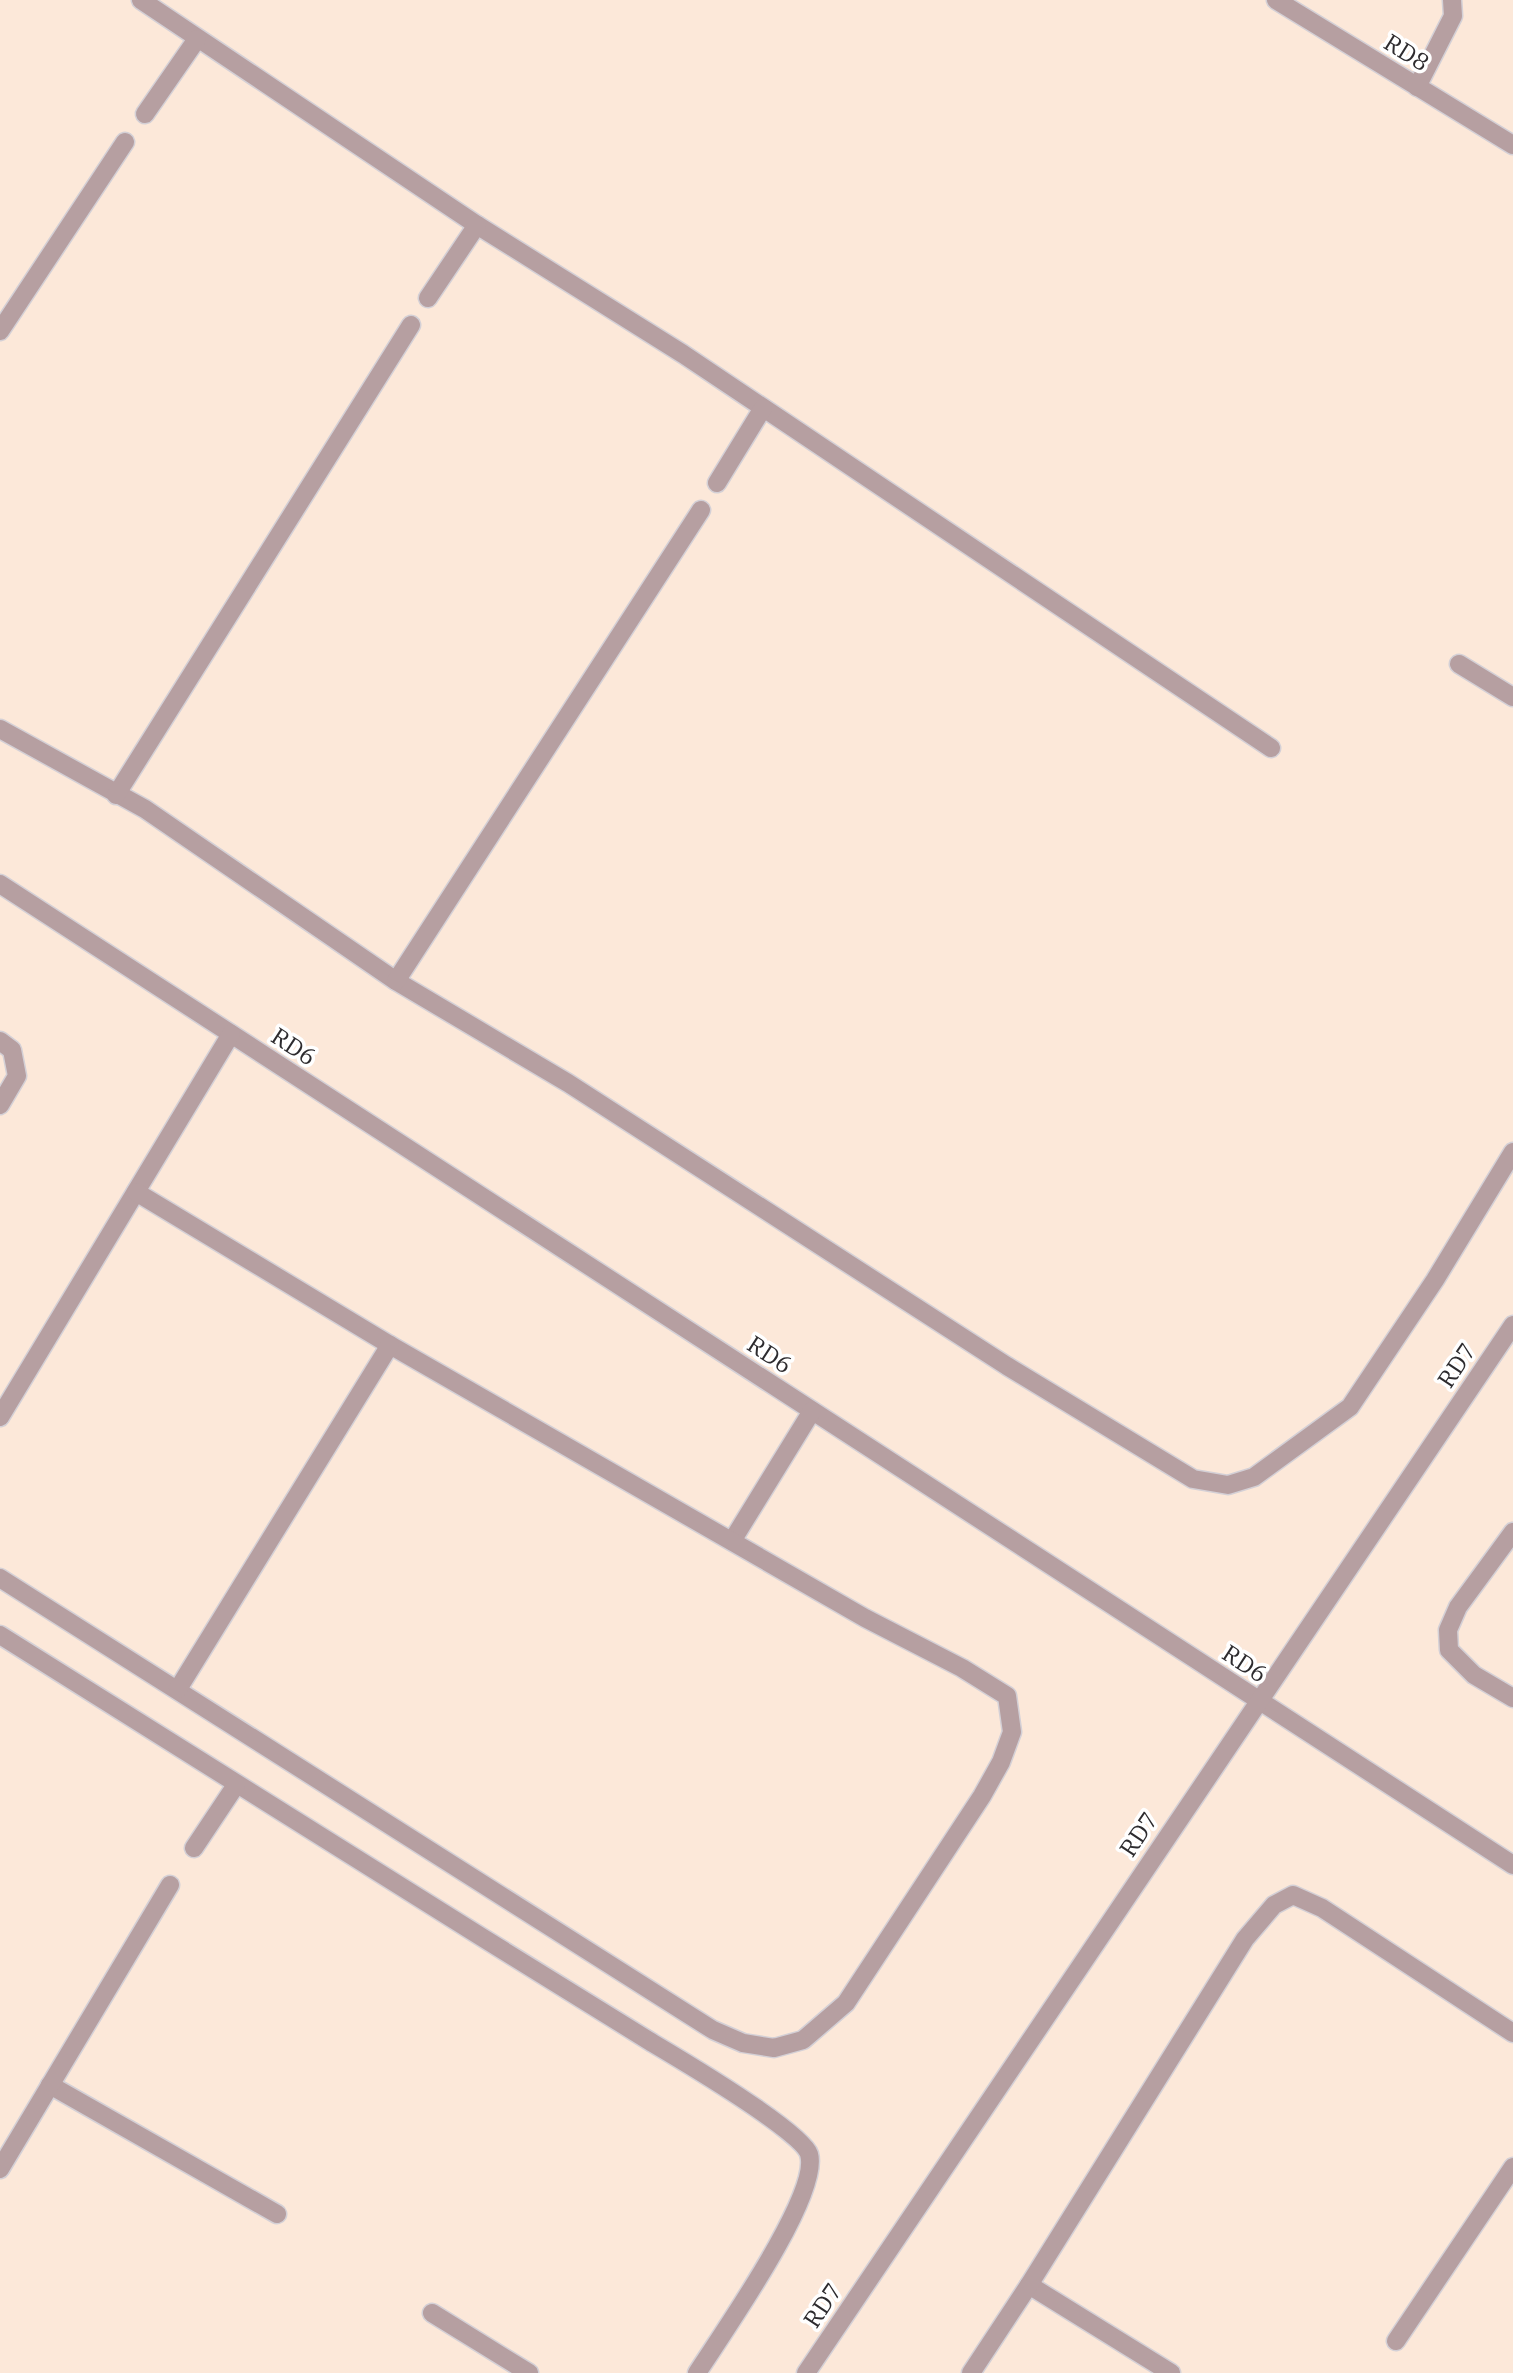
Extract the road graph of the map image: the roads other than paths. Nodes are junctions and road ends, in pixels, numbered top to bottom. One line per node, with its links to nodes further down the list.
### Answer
1 (142, 0): 4 (lane)
2 (1276, 0): 5 (lane, RD8)
3 (1452, 0): 5 (lane)
4 (197, 39): 6 (lane); 9 (lane)
5 (1418, 87): 8 (lane, RD8)
6 (145, 114)
7 (125, 142): 12 (lane)
8 (1513, 145)
9 (477, 225): 10 (lane); 13 (lane)
10 (428, 298)
11 (411, 325): 20 (lane)
12 (0, 331)
13 (763, 408): 14 (lane); 19 (lane)
14 (717, 483)
15 (701, 510): 22 (lane)
16 (1459, 664): 17 (lane)
17 (1513, 697)
18 (0, 729): 20 (lane)
19 (1271, 748)
20 (116, 795): 22 (lane)
21 (0, 884): 23 (lane, RD6)
22 (396, 981): 26 (lane)
23 (231, 1034): 27 (lane); 30 (lane, RD6)
24 (0, 1041): 25 (lane)
25 (0, 1105)
26 (1513, 1152)
27 (136, 1192): 29 (lane); 31 (lane)
28 (1511, 1331): 38 (lane, RD7)
29 (390, 1345): 33 (lane); 36 (lane)
30 (812, 1411): 33 (lane); 38 (lane, RD6)
31 (0, 1418)
32 (1513, 1532): 37 (lane)
33 (732, 1542): 36 (lane)
34 (0, 1578): 36 (lane)
35 (0, 1636): 39 (lane)
36 (178, 1689)
37 (1513, 1698)
38 (1257, 1700): 41 (lane, RD6); 53 (lane, RD7)
39 (236, 1785): 40 (lane); 52 (lane)
40 (194, 1848)
41 (1513, 1865)
42 (170, 1885): 44 (lane)
43 (1513, 2033): 48 (lane)
44 (50, 2085): 46 (lane); 47 (lane)
45 (1513, 2166): 50 (lane)
46 (0, 2169)
47 (277, 2214)
48 (1029, 2285): 54 (lane); 55 (lane)
49 (432, 2313): 51 (lane)
50 (1396, 2341)
51 (529, 2373)
52 (697, 2373)
53 (806, 2373)
54 (971, 2373)
55 (1171, 2373)

